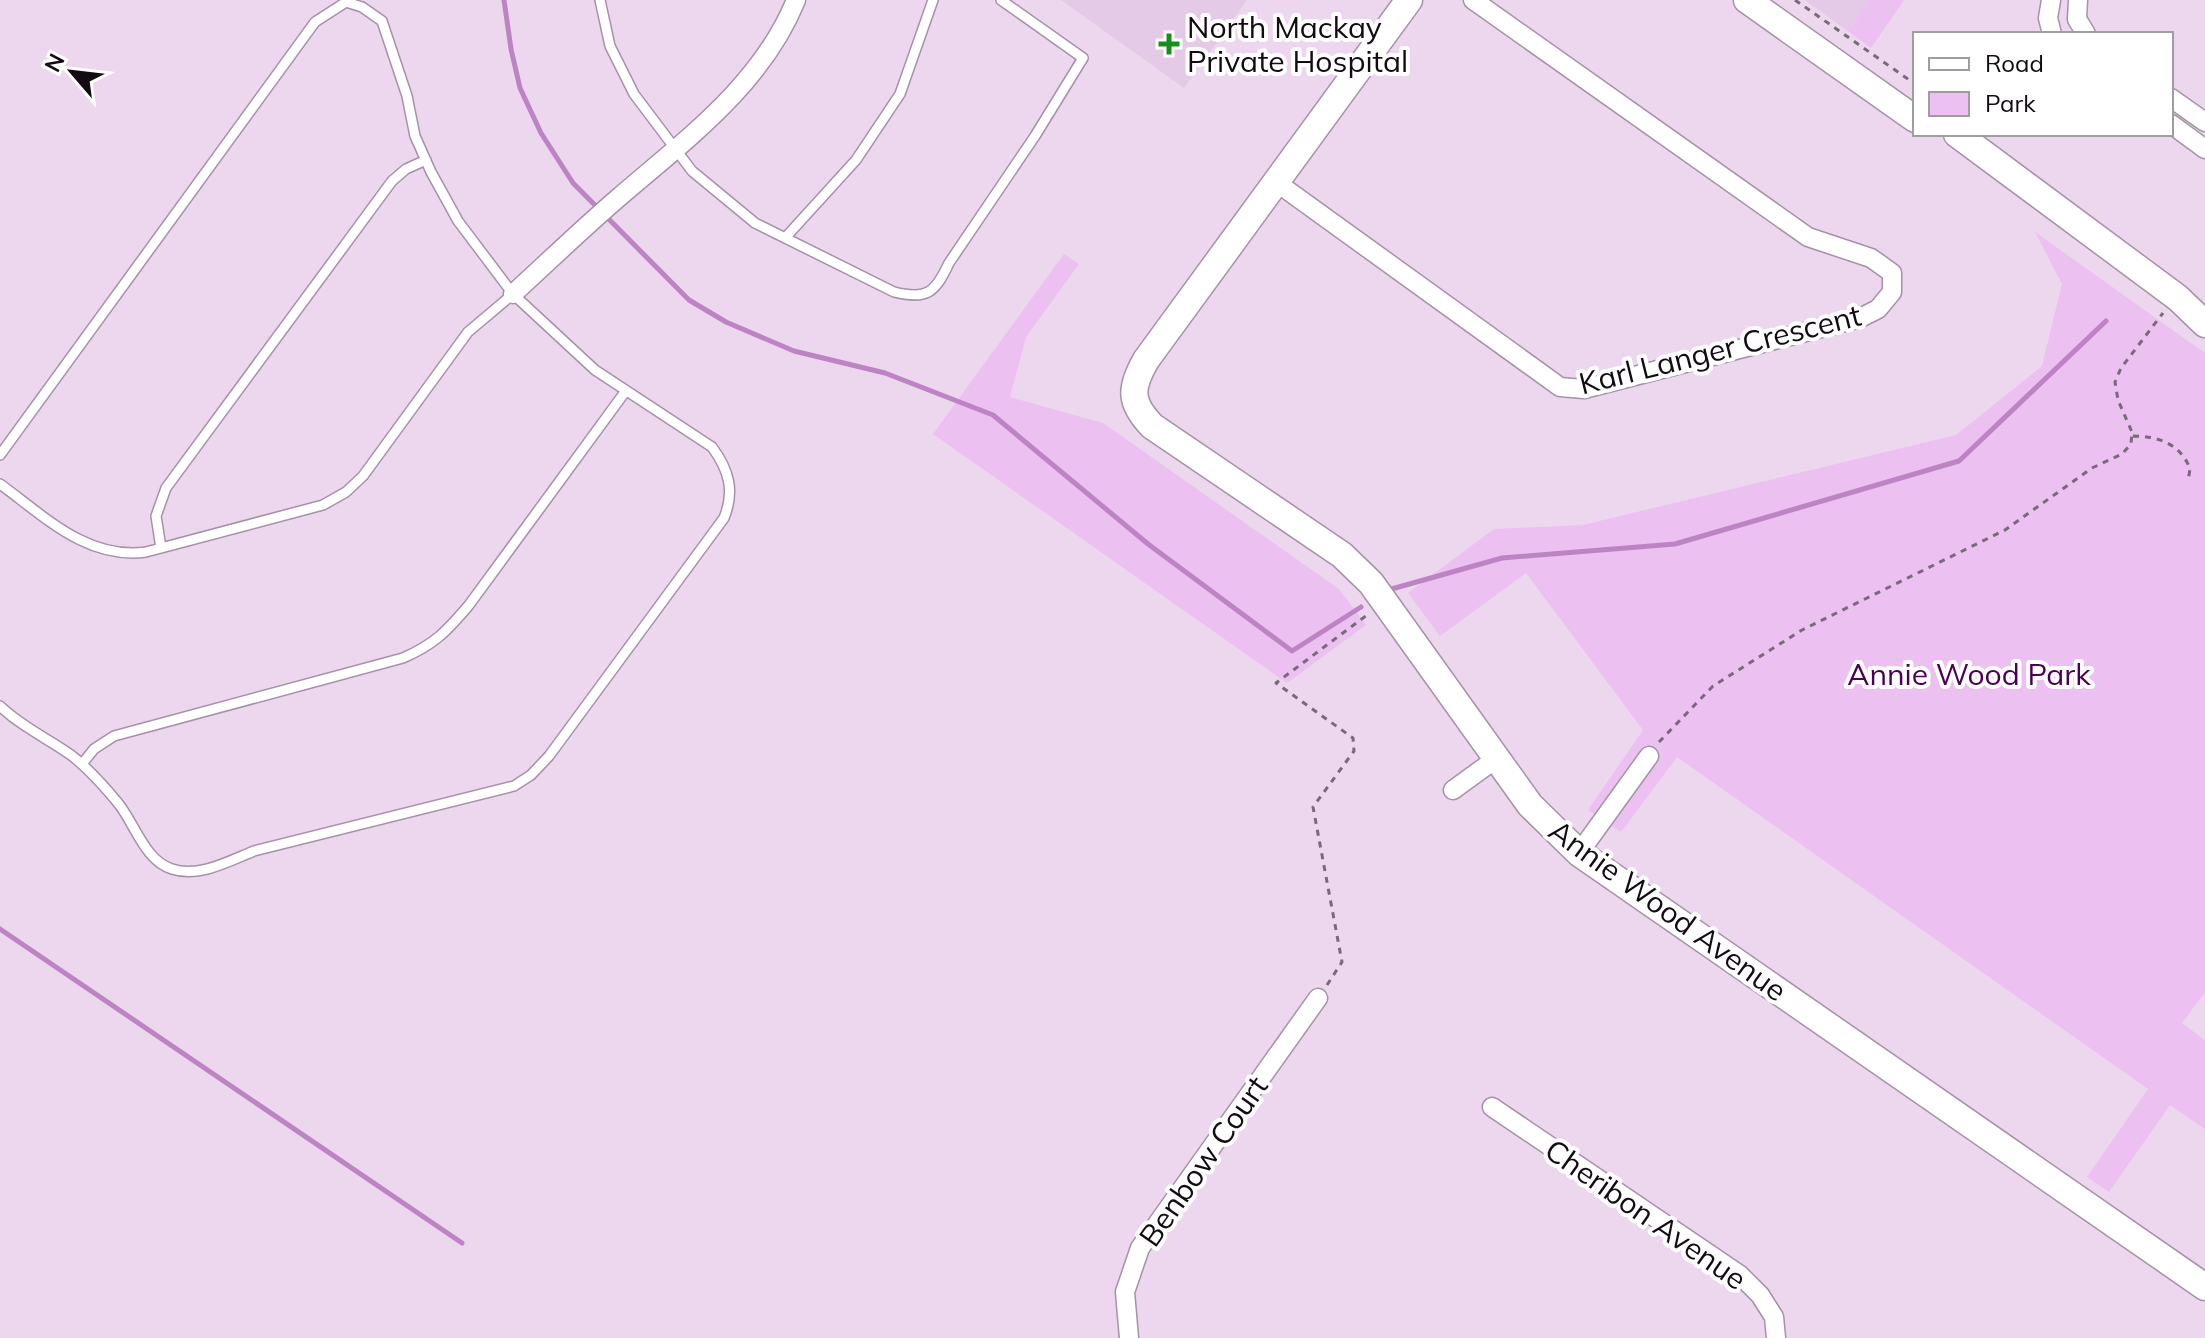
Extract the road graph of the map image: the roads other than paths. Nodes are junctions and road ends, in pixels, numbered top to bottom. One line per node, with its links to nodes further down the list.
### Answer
1 (600, 0): 21 (lane)
2 (796, 0): 21 (street)
3 (933, 0): 24 (lane)
4 (1001, 0): 24 (lane)
5 (1409, 0): 23 (street)
6 (1473, 0): 23 (street, Karl Langer Crescent)
7 (1747, 0): 15 (street)
8 (1772, 0): 13 (street)
9 (2051, 0): 11 (street)
10 (2077, 0): 12 (street)
11 (2052, 32)
12 (2085, 32)
13 (1913, 99)
14 (2173, 99): 16 (street)
15 (1913, 118)
16 (2205, 122)
17 (2173, 125): 20 (street)
18 (1941, 136): 25 (street)
19 (1960, 136): 25 (street)
20 (2203, 143)
21 (676, 148): 24 (lane); 26 (street)
22 (426, 160): 26 (lane); 31 (lane); 33 (lane)
23 (1276, 182): 36 (street, Annie Wood Avenue)
24 (785, 238)
25 (2128, 262): 27 (street)
26 (513, 294): 30 (lane); 33 (lane)
27 (2170, 306): 28 (street); 29 (street)
28 (2205, 311)
29 (2205, 324)
30 (625, 392): 37 (lane); 37 (lane)
31 (0, 455)
32 (0, 484): 33 (lane)
33 (161, 548)
34 (0, 706): 37 (lane)
35 (1649, 756): 39 (street)
36 (1497, 758): 38 (street); 39 (street, Annie Wood Avenue)
37 (82, 764)
38 (1453, 790)
39 (1579, 853): 42 (street, Annie Wood Avenue)
40 (1318, 998): 43 (street, Benbow Court)
41 (1492, 1107): 44 (street, Cheribon Avenue)
42 (2205, 1287)
43 (1129, 1338)
44 (1776, 1338)

